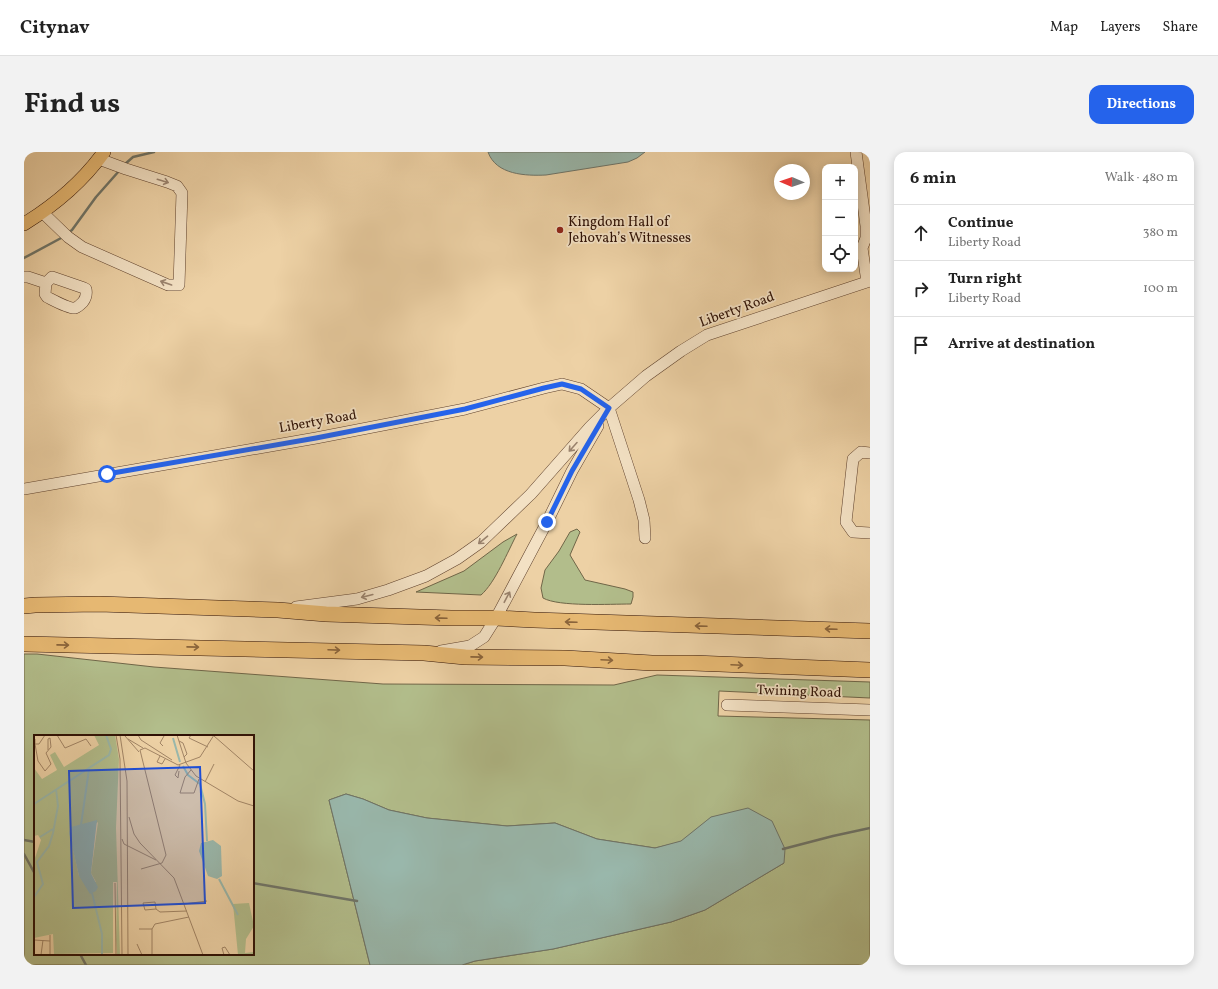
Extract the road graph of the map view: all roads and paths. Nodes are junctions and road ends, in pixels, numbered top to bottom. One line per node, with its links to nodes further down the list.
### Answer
1 (856, 152): 6 (street)
2 (101, 155): 3 (main road); 3 (street, one-way to 3)
3 (42, 212): 4 (main road)
4 (24, 224)
5 (24, 277): 7 (street)
6 (868, 281): 8 (street, Liberty Road)
7 (46, 283)
8 (609, 408): 10 (street, Liberty Road); 12 (street); 14 (street, Liberty Road, one-way to 14); 15 (street, Liberty Road, one-way to 8)
9 (870, 453): 11 (street)
10 (24, 488)
11 (870, 533)
12 (644, 538)
13 (24, 606): 14 (highway)
14 (278, 610): 15 (highway, one-way to 14)
15 (496, 618): 16 (highway, one-way to 15); 18 (street, Liberty Road)
16 (870, 631)
17 (24, 644): 18 (highway, one-way to 18)
18 (424, 653): 19 (highway, one-way to 19)
19 (870, 670)
20 (727, 705): 21 (street, Twining Road)
21 (870, 710)

